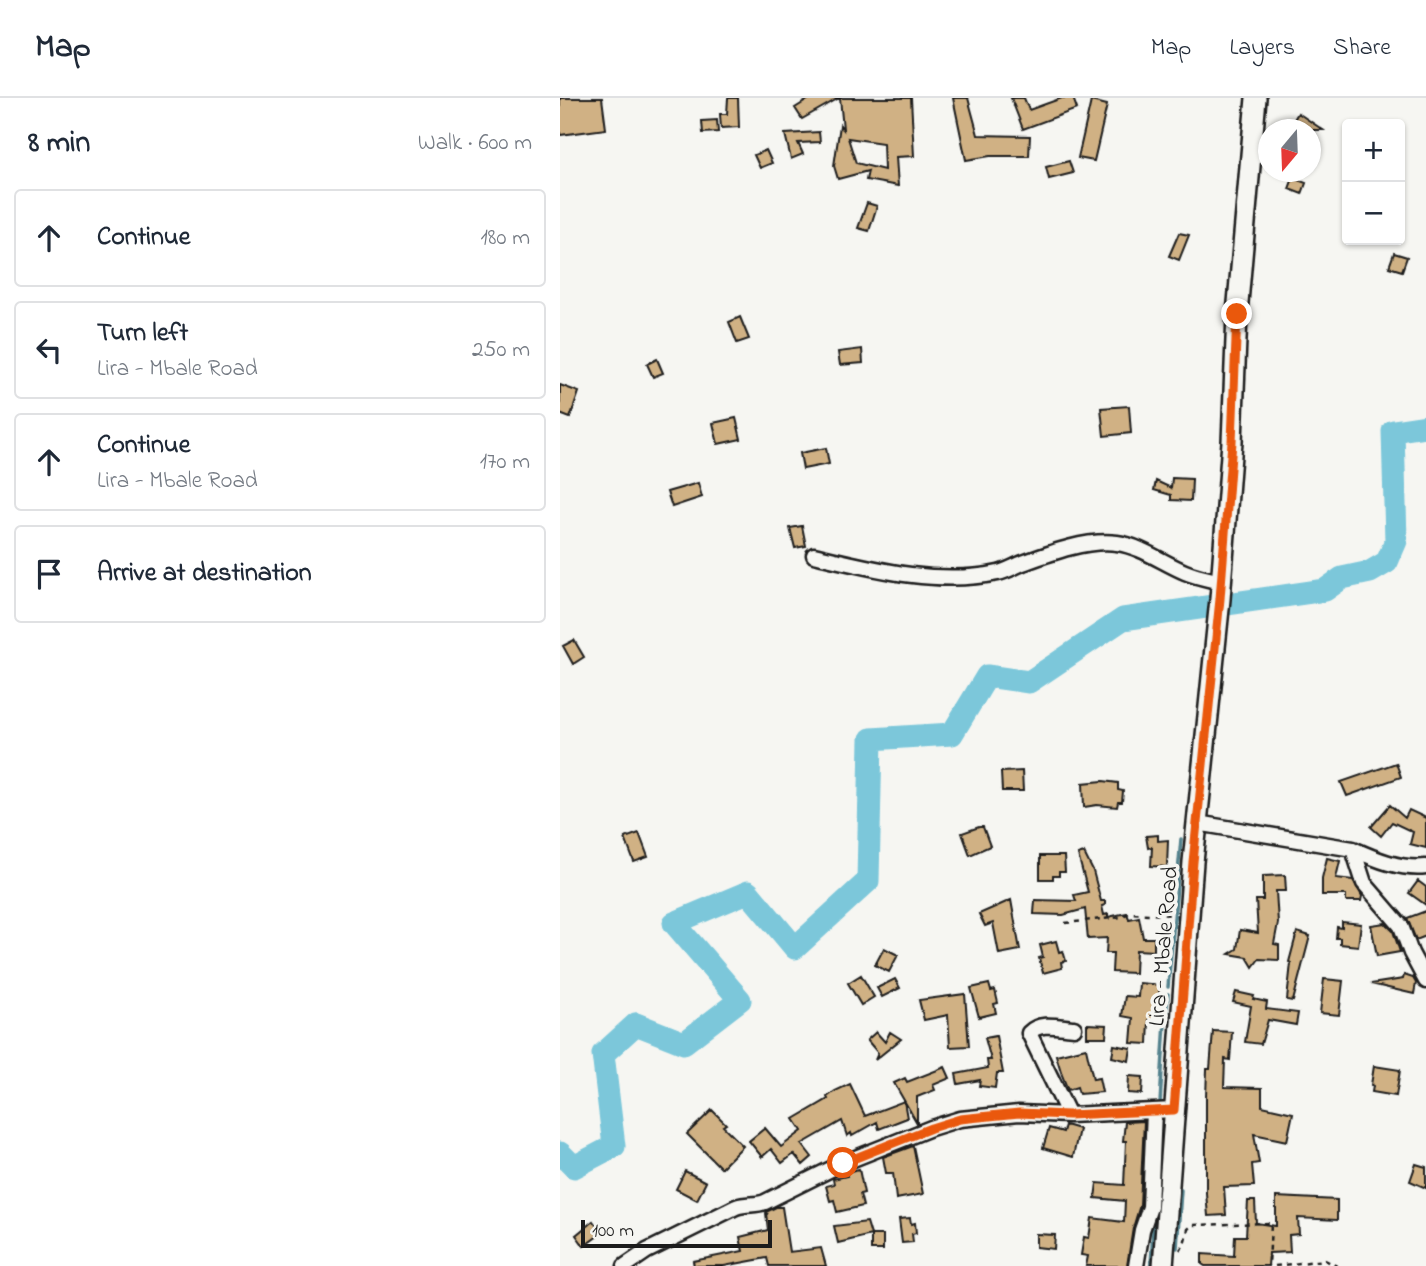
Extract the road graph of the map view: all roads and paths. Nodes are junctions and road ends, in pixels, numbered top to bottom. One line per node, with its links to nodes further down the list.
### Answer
1 (1256, 98): 3 (main road)
2 (814, 555): 3 (street)
3 (1221, 591): 4 (main road, Lira - Mbale Road)
4 (1197, 823): 5 (street); 7 (main road, Lira - Mbale Road)
5 (1353, 849): 6 (street); 9 (street)
6 (1426, 867)
7 (1189, 916): 8 (path); 11 (main road, Lira - Mbale Road)
8 (1065, 923)
9 (1426, 981)
10 (1074, 1028): 12 (street)
11 (1164, 1110): 12 (street); 13 (main road, Lira - Mbale Road); 15 (street)
12 (1069, 1115): 14 (street)
13 (1163, 1261): 16 (path)
14 (625, 1266)
15 (1136, 1266)
16 (1269, 1266)
17 (1275, 1266): 18 (path)
18 (1337, 1266)

